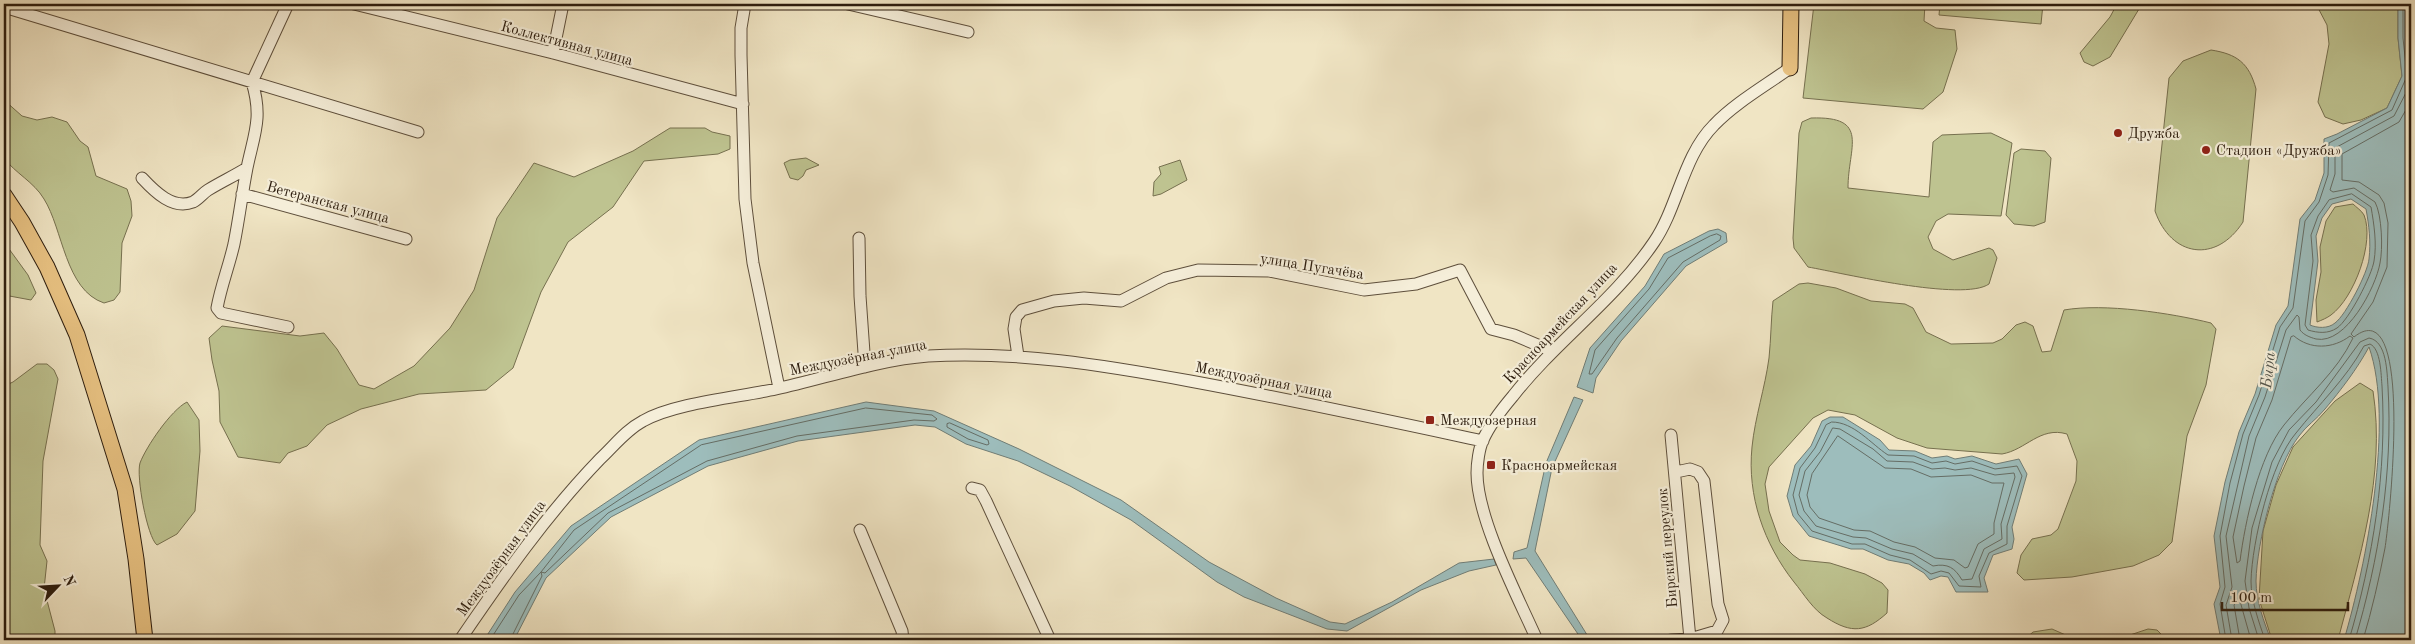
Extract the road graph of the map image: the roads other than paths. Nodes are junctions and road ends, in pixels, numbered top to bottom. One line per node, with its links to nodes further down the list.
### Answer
1 (288, 4): 11 (street)
2 (354, 4): 9 (street, Коллективная улица)
3 (563, 4): 9 (street)
4 (746, 4): 12 (street)
5 (848, 4): 8 (street)
6 (1791, 4): 10 (main road)
7 (4, 7): 11 (street)
8 (968, 32)
9 (554, 53): 12 (street, Коллективная улица)
10 (1790, 68): 21 (street, Красноармейская улица)
11 (252, 82): 13 (street); 14 (street)
12 (744, 104): 24 (street)
13 (418, 132)
14 (247, 168): 15 (street); 16 (street)
15 (142, 178)
16 (242, 194): 19 (street, Ветеранская улица); 20 (street)
17 (4, 195): 31 (main road)
18 (859, 238): 23 (street)
19 (406, 239)
20 (288, 327)
21 (1552, 351): 22 (street, улица Пугачёва); 26 (street, Красноармейская улица)
22 (1018, 356): 23 (street, Междуозёрная улица); 26 (street, Междуозёрная улица)
23 (865, 368): 24 (street, Междуозёрная улица)
24 (779, 388): 32 (street, Междуозёрная улица)
25 (1671, 435): 27 (street, Бирский переулок)
26 (1483, 441): 35 (street, Красноармейская улица)
27 (1676, 472): 30 (street, Бирский переулок); 30 (street)
28 (972, 488): 34 (street)
29 (860, 530): 33 (street)
30 (1690, 639): 36 (street)
31 (145, 640)
32 (460, 640)
33 (903, 640)
34 (1050, 640)
35 (1537, 640)
36 (1671, 640)

